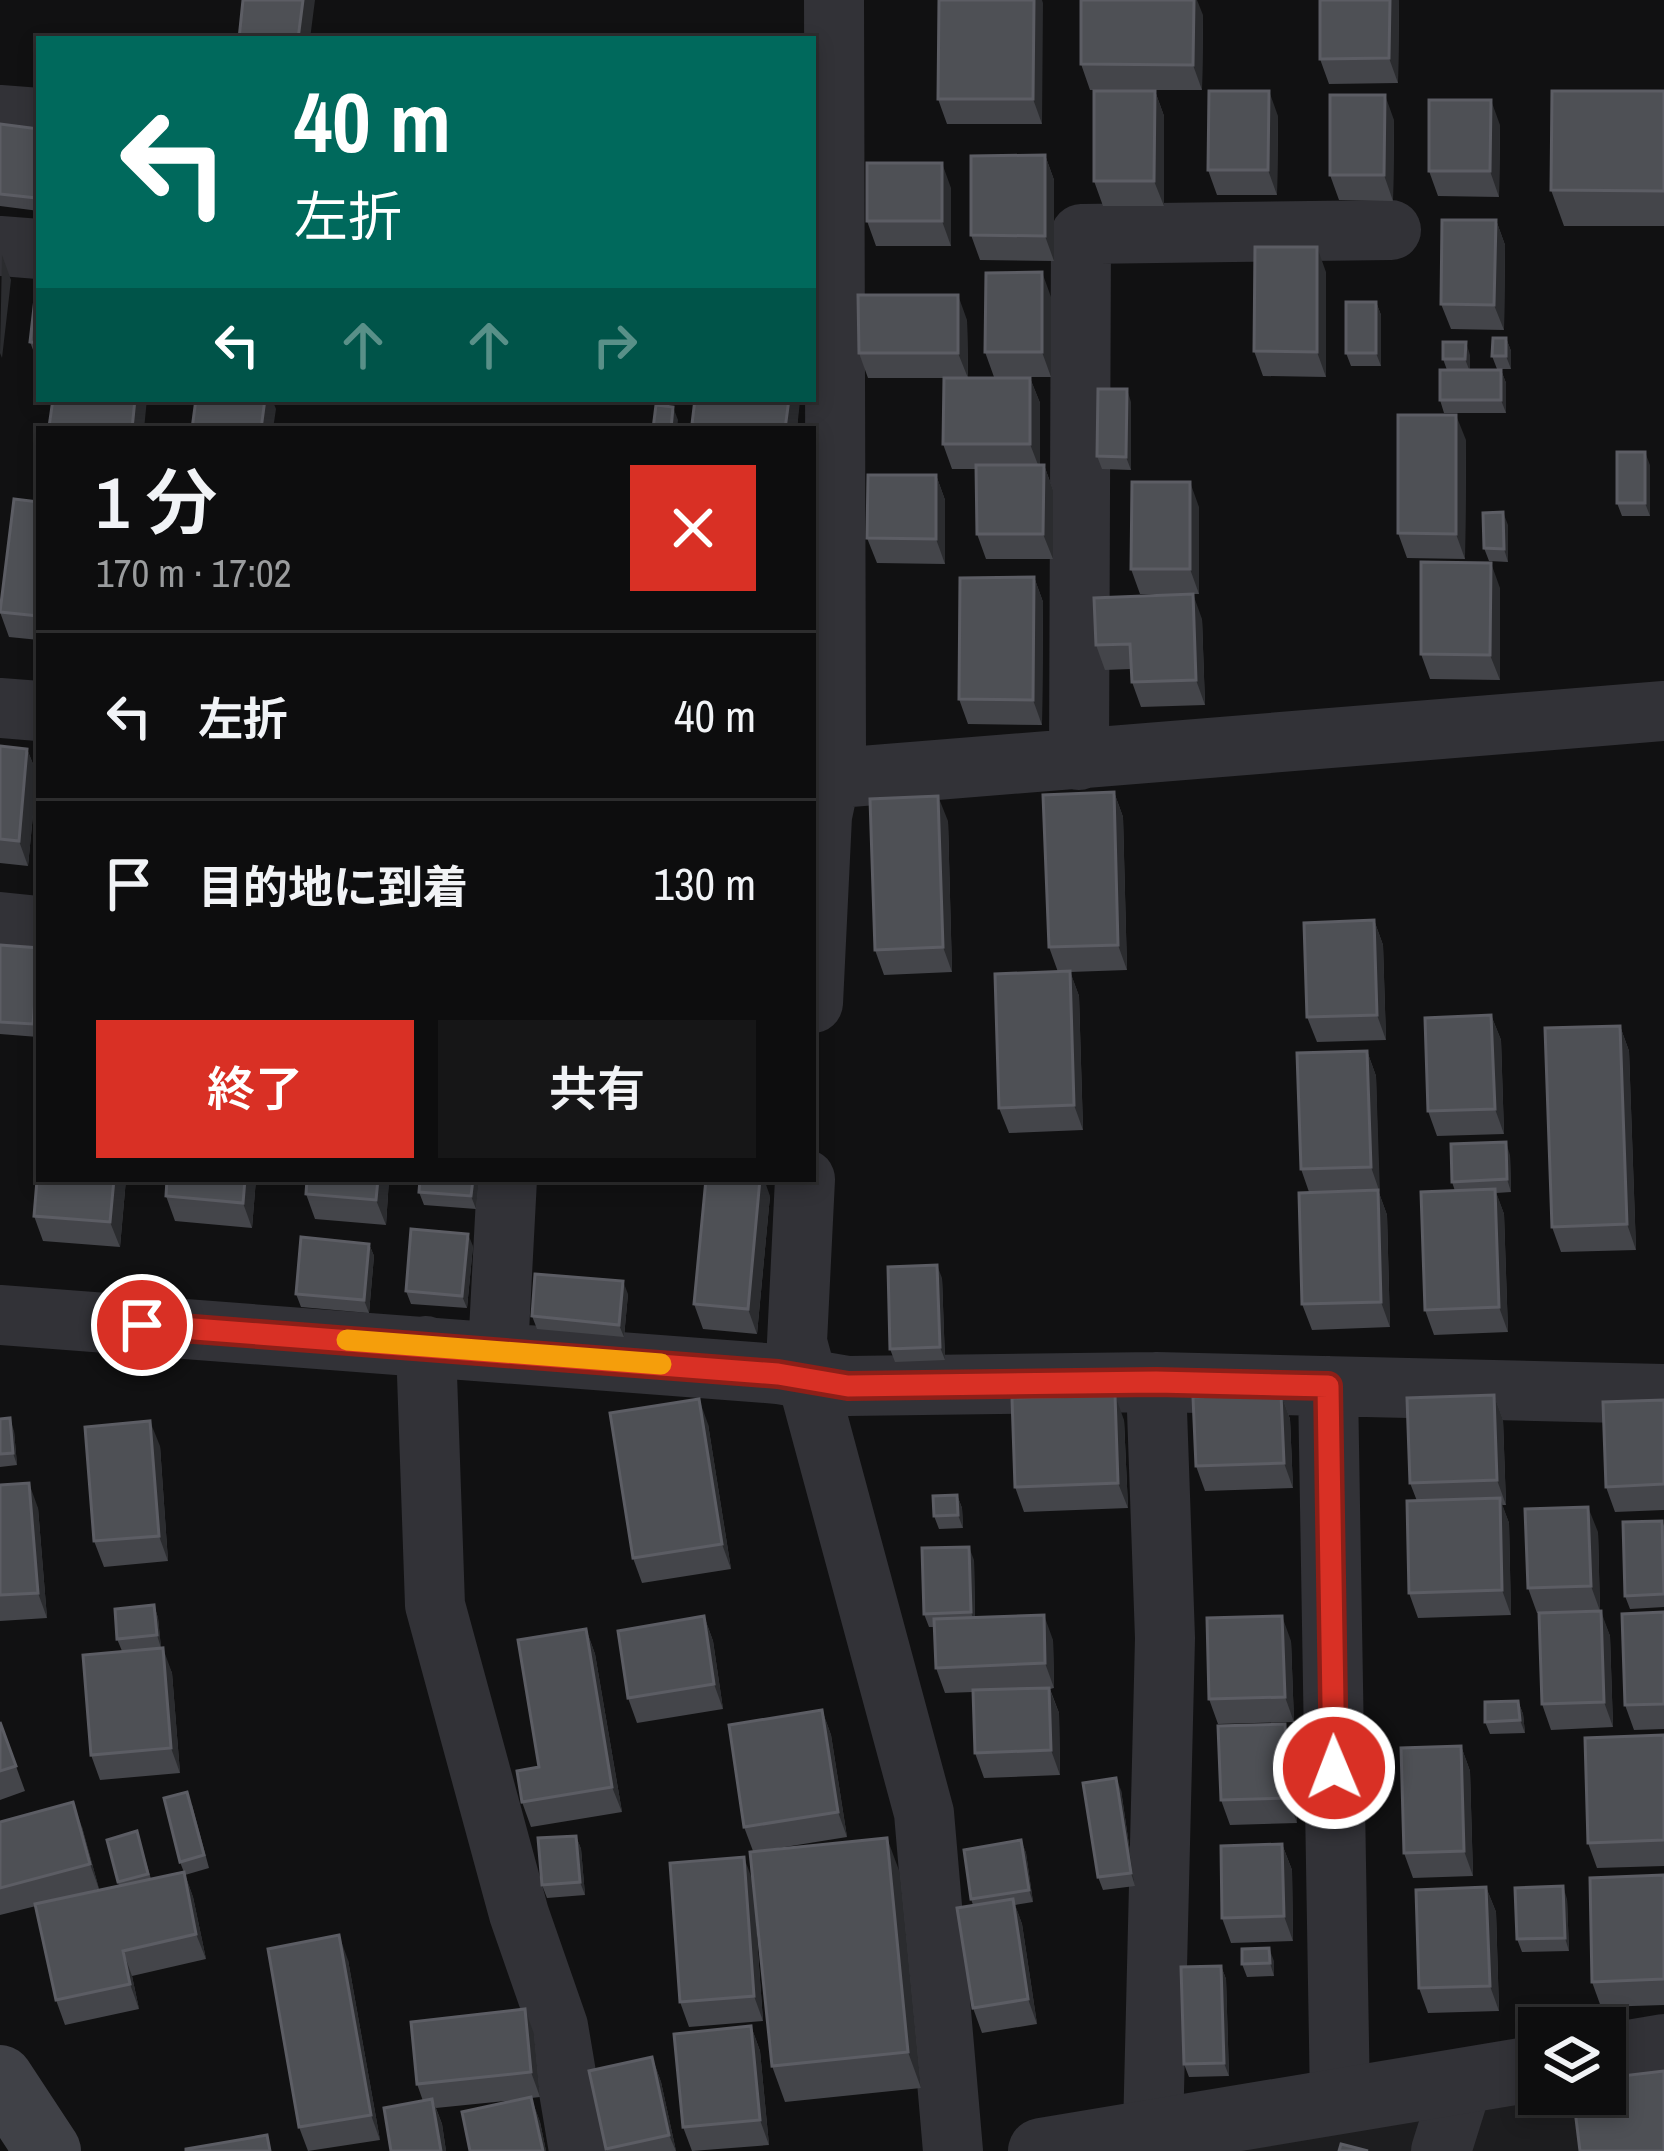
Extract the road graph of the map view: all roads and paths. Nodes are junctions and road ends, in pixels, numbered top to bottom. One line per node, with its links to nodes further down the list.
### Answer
1 (834, 0): 7 (street)
2 (0, 115): 3 (street)
3 (36, 118)
4 (1391, 230): 11 (street)
5 (0, 246): 6 (street)
6 (36, 249)
7 (824, 286): 12 (street)
8 (0, 708): 10 (street)
9 (1664, 711): 11 (street)
10 (36, 712)
11 (1078, 760): 12 (street)
12 (821, 780): 15 (street)
13 (0, 922): 14 (street)
14 (36, 926)
15 (816, 941)
16 (507, 1182): 20 (street)
17 (805, 1182): 21 (street)
18 (0, 1315): 19 (street)
19 (426, 1346): 20 (street); 33 (street)
20 (498, 1351): 21 (street)
21 (810, 1382): 22 (street); 34 (street)
22 (1156, 1382): 23 (street); 31 (street)
23 (1328, 1386): 24 (street); 30 (street)
24 (1664, 1394)
25 (1664, 2047): 26 (street)
26 (1626, 2053)
27 (1518, 2071): 29 (street)
28 (0, 2078): 32 (main road)
29 (1463, 2080): 30 (street); 36 (street)
30 (1340, 2102): 31 (street)
31 (1153, 2132): 35 (street)
32 (48, 2151)
33 (579, 2151)
34 (953, 2151)
35 (1041, 2151)
36 (1441, 2151)

